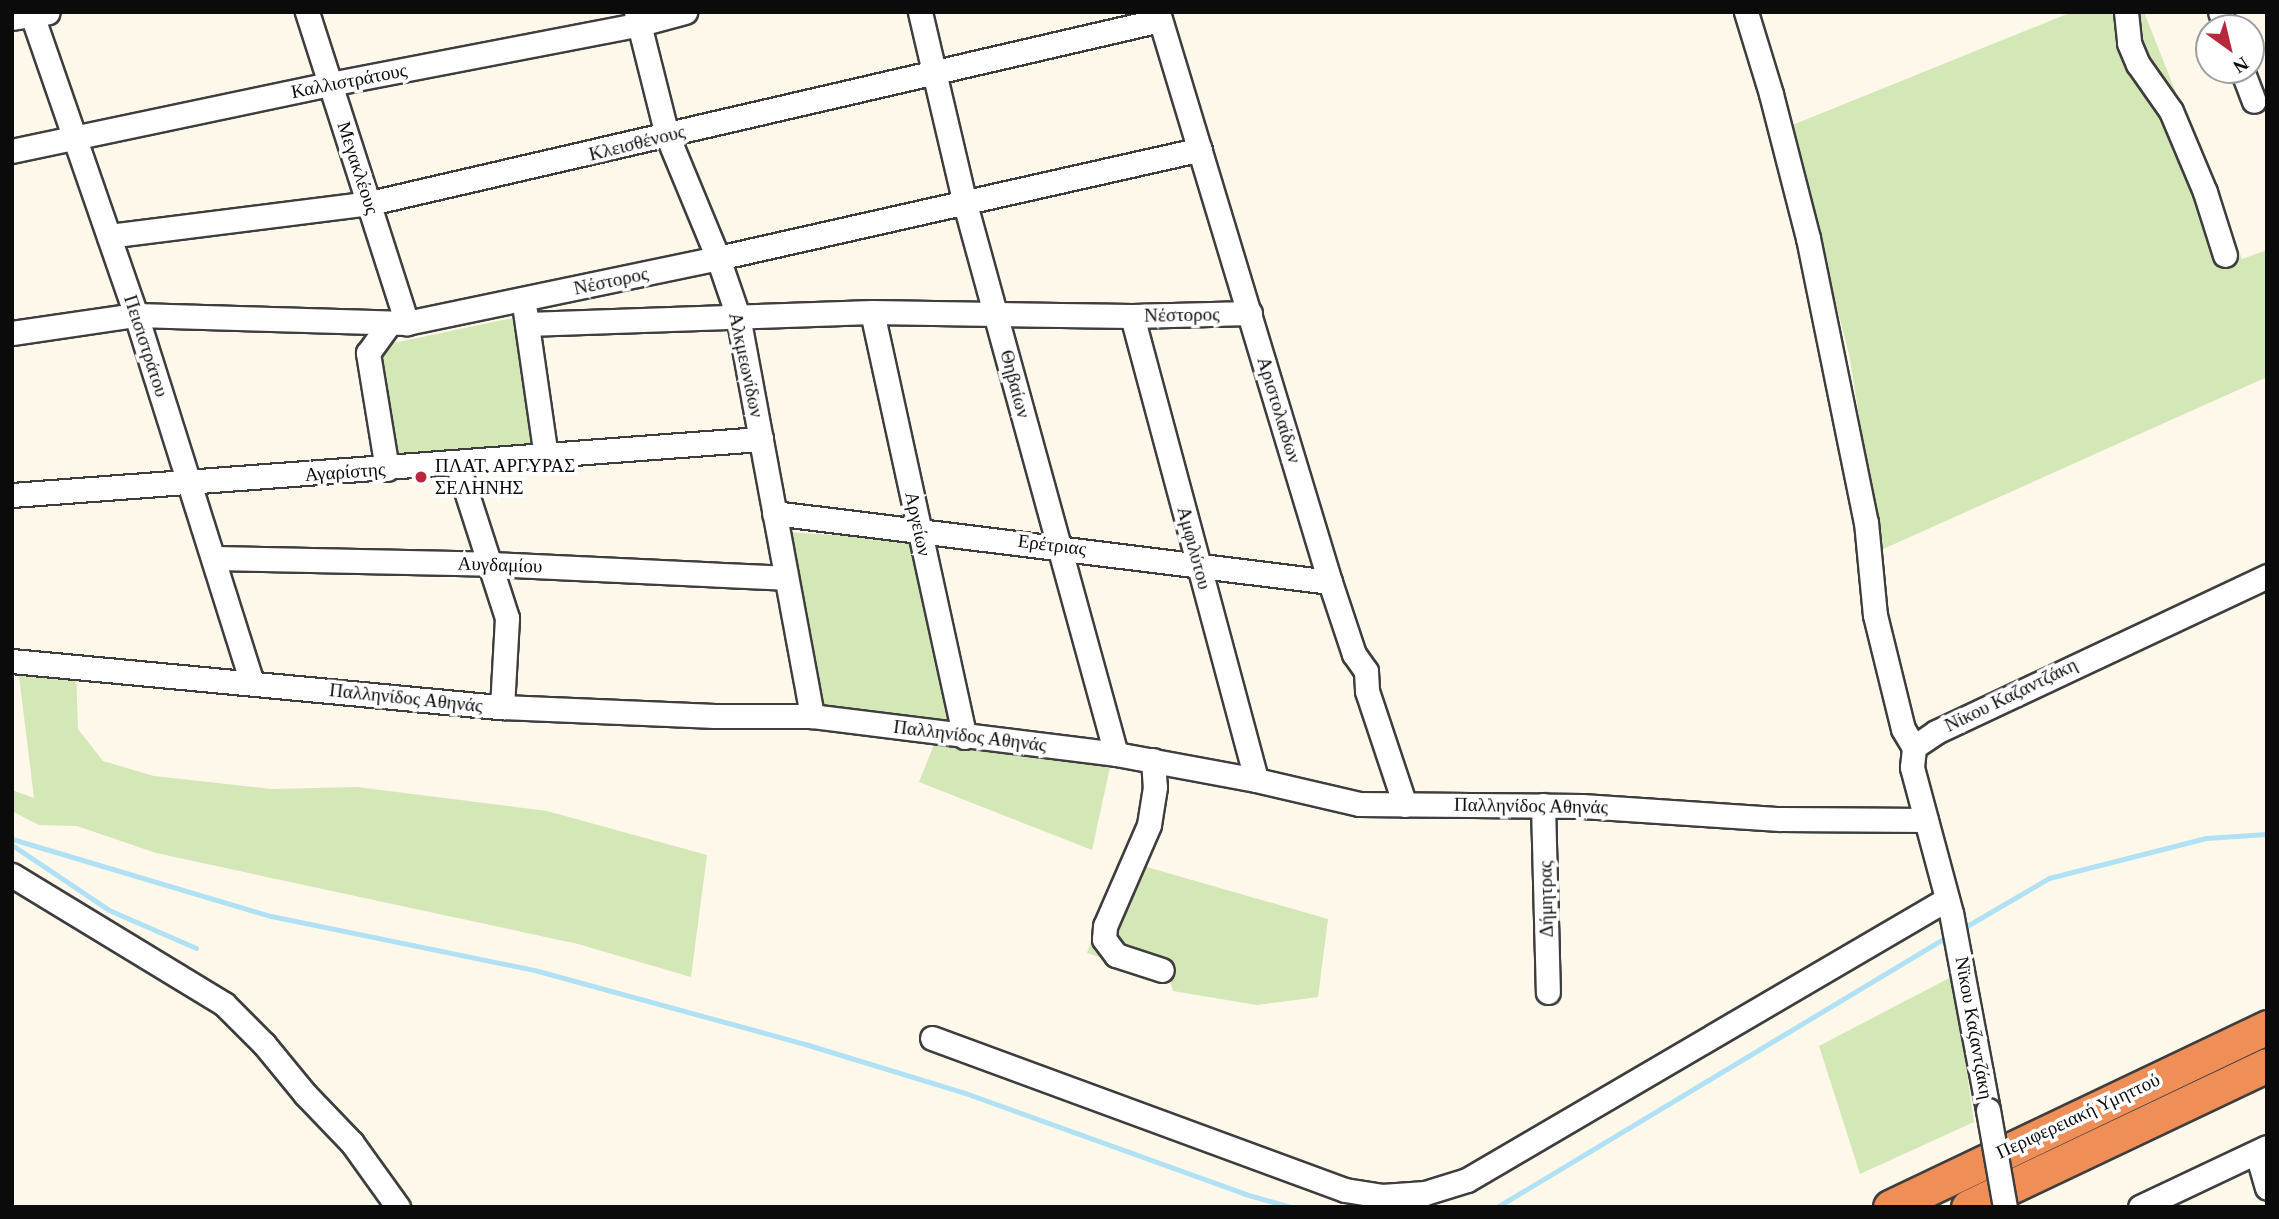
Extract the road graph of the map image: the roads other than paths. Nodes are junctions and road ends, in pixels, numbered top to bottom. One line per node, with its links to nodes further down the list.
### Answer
1 (307, 12): 10 (street, Μεγακλέους)
2 (685, 12): 8 (street, Καλλιστράτους)
3 (920, 12): 9 (street, Θηβαίων)
4 (1746, 12): 52 (street)
5 (2126, 12): 20 (street)
6 (31, 14): 14 (street, Πεισιστράτου)
7 (1159, 16): 9 (street, Κλεισθένους); 15 (street, Αριστολαίδων)
8 (637, 19): 10 (street, Καλλιστράτους); 13 (street, Αλκμεωνίδων)
9 (934, 75): 13 (street, Κλεισθένους); 17 (street, Θηβαίων)
10 (330, 84): 14 (street, Καλλιστράτους); 18 (street, Μεγακλέους)
11 (2248, 84): 12 (street)
12 (2255, 101)
13 (667, 135): 18 (street, Κλεισθένους); 21 (street, Αλκμεωνίδων)
14 (74, 139): 16 (street, Καλλιστράτους); 19 (street, Πεισιστράτου)
15 (1200, 149): 17 (street, Νέστορος); 25 (street, Αριστολαίδων)
16 (12, 151)
17 (964, 200): 21 (street, Νέστορος); 24 (street, Θηβαίων)
18 (370, 203): 19 (street, Κλεισθένους); 29 (street, Μεγακλέους)
19 (109, 236): 26 (street, Πεισιστράτου)
20 (2225, 255)
21 (718, 258): 22 (street, Νέστορος); 27 (street, Αλκμεωνίδων)
22 (524, 300): 29 (street, Νέστορος); 30 (street)
23 (872, 312): 24 (street, Νέστορος); 27 (street, Νέστορος); 39 (street, Αργείων)
24 (995, 312): 28 (street, Νέστορος); 40 (street, Θηβαίων)
25 (1250, 313): 28 (street, Νέστορος); 46 (street, Αριστολαίδων)
26 (136, 315): 29 (street, Νέστορος); 31 (street, Νέστορος); 36 (street, Πεισιστράτου)
27 (738, 316): 30 (street, Νέστορος); 32 (street, Αλκμεωνίδων)
28 (1132, 316): 43 (street, Αμφιλύτου)
29 (399, 323): 35 (street)
30 (527, 324): 33 (street)
31 (12, 333)
32 (761, 439): 33 (street, Αγαρίστης); 38 (street, Αλκμεωνίδων)
33 (546, 457): 34 (street, Αγαρίστης)
34 (457, 463): 35 (street, Αγαρίστης); 42 (street)
35 (387, 469): 36 (street, Αγαρίστης)
36 (190, 483): 37 (street, Αγαρίστης); 41 (street, Πεισιστράτου)
37 (12, 495)
38 (775, 513): 39 (street, Ερέτριας); 45 (street, Αλκμεωνίδων)
39 (919, 530): 40 (street, Ερέτριας); 51 (street, Αργείων)
40 (1058, 546): 43 (street, Ερέτριας); 53 (street, Θηβαίων)
41 (215, 558): 42 (street, Αυγδαμίου); 48 (street, Πεισιστράτου)
42 (491, 564): 45 (street, Αυγδαμίου); 49 (street)
43 (1198, 564): 46 (street, Ερέτριας); 55 (street, Αμφιλύτου)
44 (2267, 576): 52 (street, Νίκου Καζαντζάκη)
45 (785, 578): 50 (street, Αλκμεωνίδων)
46 (1329, 582): 56 (street, Αριστολαίδων)
47 (12, 660): 48 (street, Παλληνίδος Αθηνάς)
48 (252, 682): 49 (street, Παλληνίδος Αθηνάς)
49 (502, 707): 50 (street, Παλληνίδος Αθηνάς)
50 (812, 716): 51 (street, Παλληνίδος Αθηνάς)
51 (965, 737): 53 (street, Παλληνίδος Αθηνάς)
52 (1914, 747): 58 (street)
53 (1116, 754): 54 (street, Παλληνίδος Αθηνάς)
54 (1153, 760): 55 (street, Παλληνίδος Αθηνάς); 61 (street)
55 (1256, 780): 56 (street, Παλληνίδος Αθηνάς)
56 (1405, 805): 57 (street, Παλληνίδος Αθηνάς)
57 (1543, 805): 58 (street, Παλληνίδος Αθηνάς); 62 (street, Δήμητρας)
58 (1926, 820): 60 (street)
59 (12, 875): 68 (street)
60 (1949, 906): 64 (street); 71 (street, Νϊκου Καζαντζάκη, bridge)
61 (1162, 970)
62 (1548, 992)
63 (2267, 1027): 69 (highway, Περιφερειακή Υμηττού)
64 (932, 1038)
65 (2267, 1065): 70 (highway, Περιφερειακή Υμηττού)
66 (2262, 1150): 67 (street); 72 (street)
67 (2267, 1188)
68 (398, 1207)
69 (1890, 1207)
70 (1968, 1207)
71 (2005, 1207)
72 (2140, 1207)

